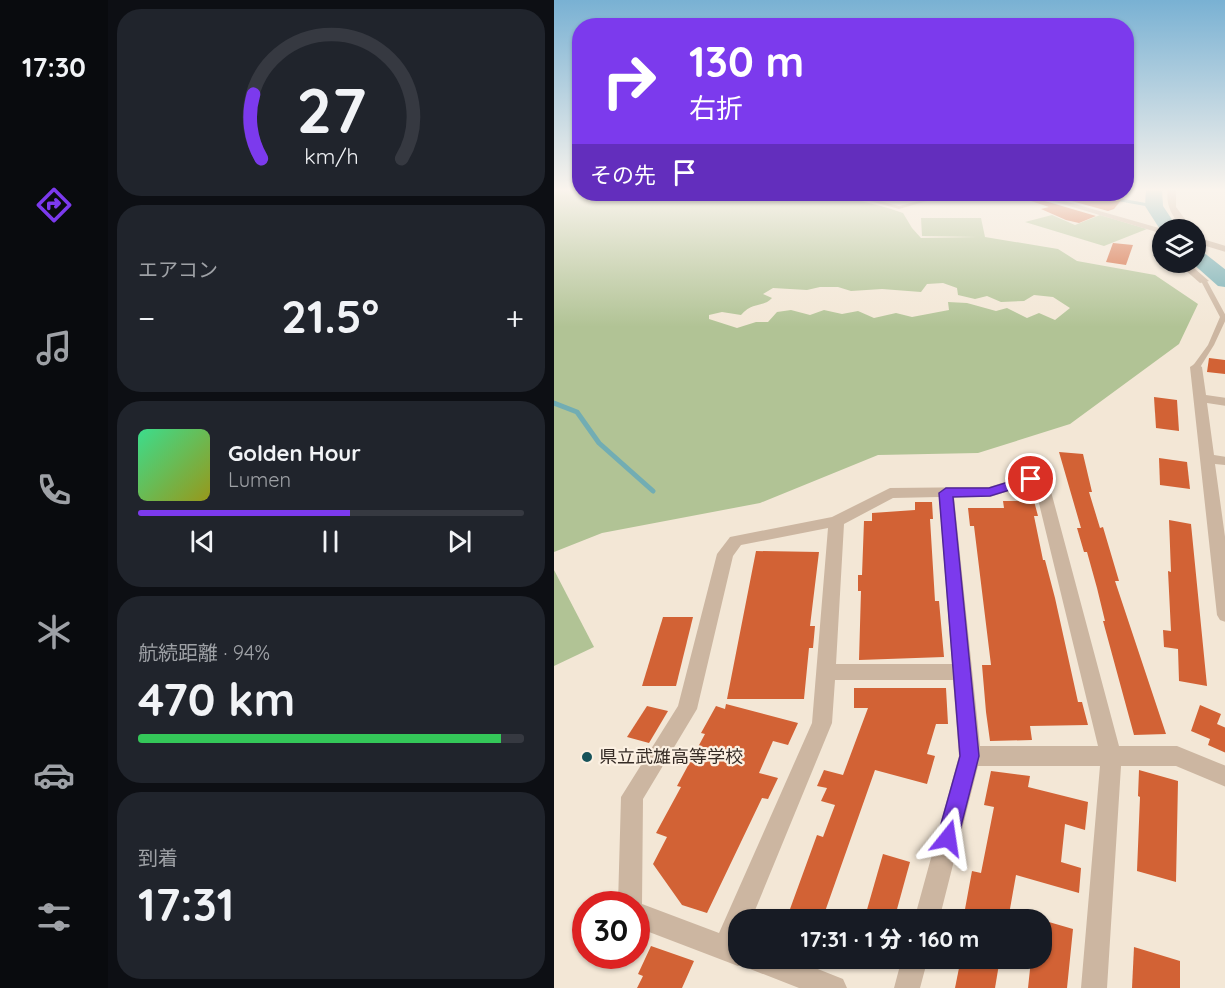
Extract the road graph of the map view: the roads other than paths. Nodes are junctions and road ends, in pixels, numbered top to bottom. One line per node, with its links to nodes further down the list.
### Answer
1 (1206, 243): 2 (street)
2 (1226, 249)
3 (1194, 273): 4 (street)
4 (1204, 281): 5 (lane)
5 (1196, 367): 6 (street)
6 (1201, 398): 7 (street); 8 (street)
7 (1226, 402)
8 (1208, 459): 9 (street); 12 (street)
9 (1226, 461)
10 (946, 493): 11 (street); 14 (street); 15 (street)
11 (836, 521): 13 (street); 18 (street)
12 (1226, 615)
13 (826, 672): 14 (street); 19 (street)
14 (963, 672): 16 (street)
15 (1110, 755): 16 (street); 17 (street); 27 (street)
16 (970, 756): 20 (street)
17 (1226, 777)
18 (630, 891)
19 (748, 909)
20 (929, 909)
21 (650, 919): 22 (street)
22 (728, 948)
23 (783, 969): 25 (street)
24 (912, 969): 26 (street)
25 (834, 988)
26 (907, 988)
27 (1094, 988)

